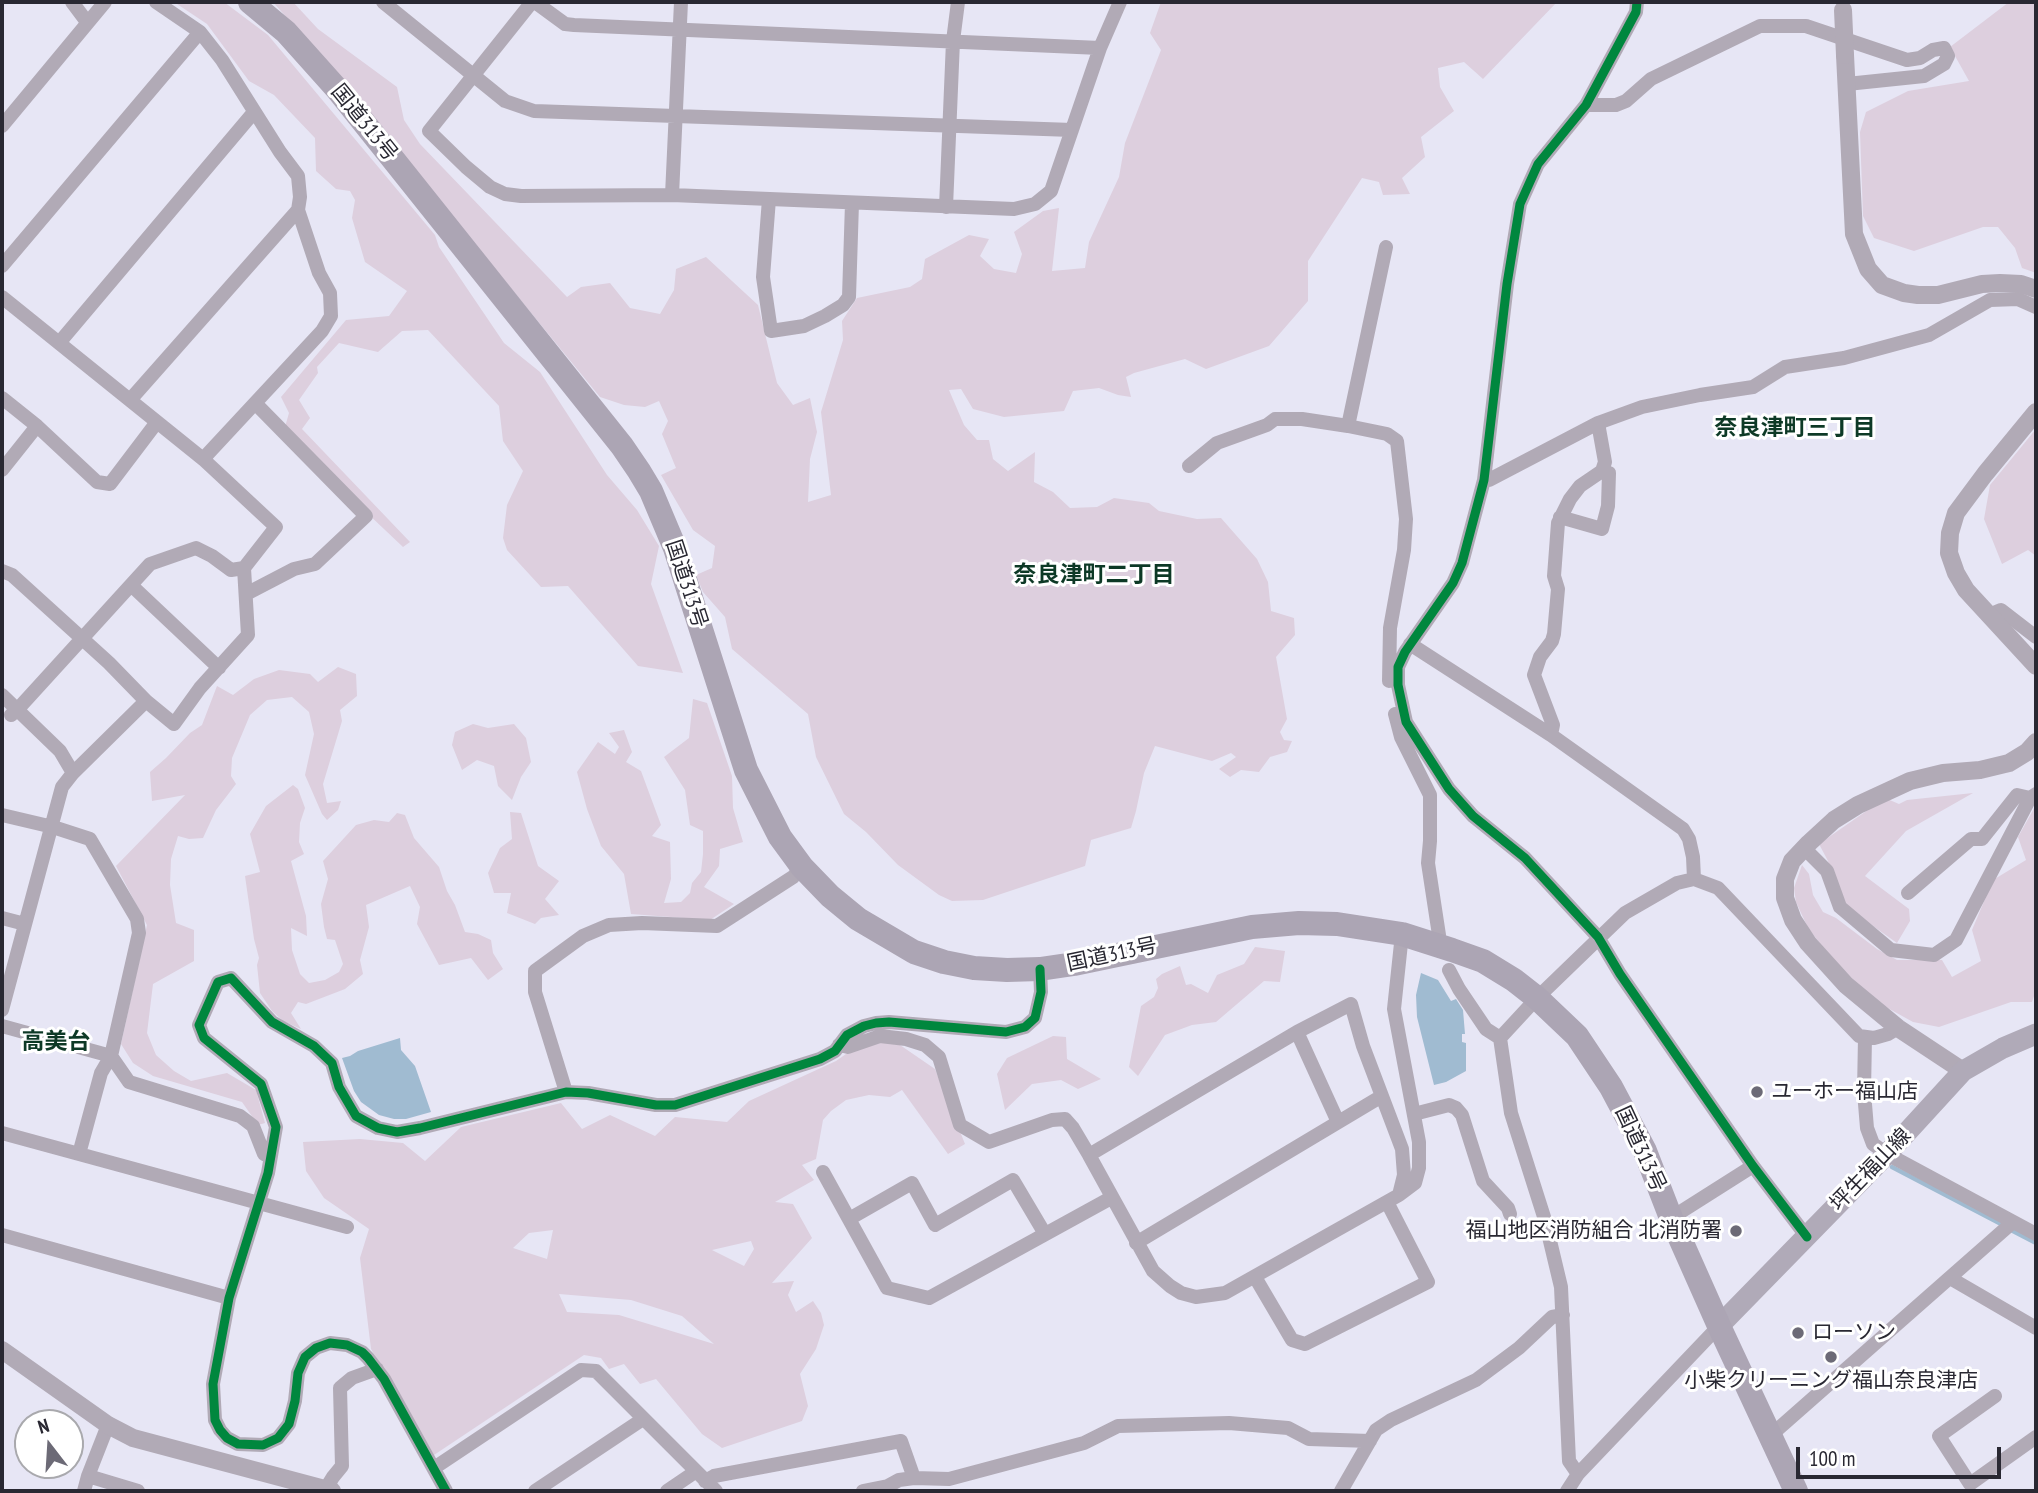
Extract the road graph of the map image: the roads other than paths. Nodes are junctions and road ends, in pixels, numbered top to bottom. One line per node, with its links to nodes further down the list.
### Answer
1 (72, 2): 12 (street)
2 (105, 2): 12 (street)
3 (156, 2): 14 (street)
4 (250, 2): 71 (highway, 国道313号)
5 (383, 2): 17 (street)
6 (533, 2): 13 (street); 17 (street)
7 (681, 2): 13 (street)
8 (958, 2): 15 (street)
9 (1120, 2): 16 (street)
10 (1637, 2): 19 (street)
11 (1842, 6): 18 (street, bridge)
12 (87, 22): 23 (street)
13 (679, 29): 15 (street); 21 (street)
14 (200, 32): 20 (street); 31 (street)
15 (953, 41): 16 (street); 22 (street)
16 (1100, 48): 24 (street)
17 (473, 76): 21 (street); 25 (street)
18 (1847, 84): 19 (street); 32 (street)
19 (1586, 105): 48 (street)
20 (254, 112): 29 (street); 35 (street)
21 (675, 116): 22 (street); 25 (street)
22 (950, 125): 24 (street); 28 (street)
23 (2, 126)
24 (1072, 130): 28 (street)
25 (672, 195): 26 (street)
26 (769, 199): 27 (street); 27 (street)
27 (852, 203): 28 (street)
28 (946, 207)
29 (298, 210): 37 (street); 38 (street)
30 (1386, 247): 43 (street)
31 (2, 266)
32 (2036, 289)
33 (2, 297): 35 (street)
34 (2036, 307): 41 (street)
35 (59, 344): 37 (street)
36 (2, 398): 42 (street)
37 (130, 400): 40 (street)
38 (255, 403): 44 (street); 53 (street)
39 (2036, 412): 54 (street)
40 (157, 422): 42 (street); 44 (street)
41 (1598, 423): 47 (street); 48 (street)
42 (37, 426): 46 (street)
43 (1348, 426): 45 (street); 77 (street)
44 (203, 458): 50 (street)
45 (1189, 466)
46 (2, 470)
47 (1602, 471): 49 (street); 49 (street)
48 (1484, 480): 57 (street)
49 (1560, 517): 64 (street)
50 (244, 568): 52 (street); 53 (street)
51 (2, 571): 56 (street)
52 (131, 585): 56 (street); 59 (street)
53 (246, 594): 59 (street)
54 (1989, 615): 55 (street); 58 (street)
55 (2036, 637)
56 (83, 639): 61 (street); 63 (street)
57 (1410, 644): 64 (street); 78 (street)
58 (2036, 666)
59 (219, 668): 61 (street)
60 (2, 695): 63 (street)
61 (146, 701): 66 (street)
62 (2, 708): 63 (street)
63 (18, 710): 66 (street)
64 (1550, 735): 72 (street)
65 (2036, 742): 70 (street)
66 (73, 773): 69 (street)
67 (2033, 796): 70 (street); 73 (street)
68 (2, 815): 69 (street)
69 (52, 827): 75 (street); 90 (street)
70 (1804, 848): 84 (street)
71 (802, 867): 79 (highway, 国道313号); 92 (street)
72 (1694, 878): 78 (street); 87 (street)
73 (1908, 893)
74 (2, 918): 75 (street)
75 (25, 924): 82 (street)
76 (1402, 934): 79 (highway, 国道313号); 81 (highway, 国道313号); 94 (street)
77 (1439, 935)
78 (1598, 937): 81 (street); 101 (street)
79 (1040, 969): 89 (street)
80 (1450, 970): 88 (street)
81 (1537, 998): 88 (street); 107 (highway, 国道313号)
82 (2, 1010)
83 (2, 1026): 90 (street)
84 (1898, 1028): 87 (street); 91 (street)
85 (1297, 1032): 93 (street); 95 (street); 99 (street)
86 (2036, 1034): 91 (main road, 坪生福山線)
87 (1865, 1037): 98 (street)
88 (1500, 1038): 119 (street)
89 (839, 1045): 92 (street); 99 (street)
90 (111, 1056): 97 (street); 100 (street)
91 (1963, 1071): 98 (main road, 坪生福山線)
92 (565, 1092): 100 (street)
93 (1382, 1096): 95 (street); 104 (street)
94 (1414, 1114): 104 (street); 106 (street)
95 (1338, 1122): 115 (street)
96 (2, 1133): 97 (street)
97 (79, 1154): 105 (street)
98 (1887, 1154): 109 (street); 114 (main road, 坪生福山線)
99 (1089, 1155): 103 (street)
100 (270, 1156): 105 (street)
101 (1753, 1166): 107 (street); 114 (street)
102 (823, 1172): 108 (street)
103 (1111, 1198): 111 (street); 115 (street)
104 (1393, 1199): 116 (street); 116 (street)
105 (259, 1203): 110 (street); 118 (street)
106 (1510, 1214)
107 (1671, 1218): 120 (highway, 国道313号)
108 (849, 1219): 111 (street); 111 (street)
109 (2009, 1226): 112 (street); 117 (street)
110 (347, 1227)
111 (1045, 1234)
112 (2036, 1234)
113 (2, 1235): 118 (street)
114 (1807, 1237): 120 (main road, 坪生福山線)
115 (1136, 1243): 116 (street)
116 (1255, 1277)
117 (1950, 1279): 121 (street); 127 (street)
118 (229, 1298): 123 (street)
119 (1563, 1315): 129 (street); 131 (street)
120 (1718, 1326): 127 (highway, 国道313号); 131 (street)
121 (2036, 1328)
122 (2, 1350): 126 (street)
123 (377, 1370): 130 (street); 136 (street)
124 (1995, 1396): 128 (street)
125 (643, 1419): 130 (street); 134 (street); 140 (street)
126 (108, 1425): 132 (street); 136 (street)
127 (1770, 1436): 145 (highway, 国道313号)
128 (2036, 1439)
129 (1370, 1441): 133 (street); 143 (street)
130 (434, 1468): 139 (street)
131 (1578, 1474): 144 (street)
132 (88, 1476): 137 (street); 138 (street)
133 (914, 1478): 134 (street); 135 (street)
134 (705, 1482): 141 (street)
135 (889, 1489): 142 (street)
136 (328, 1490)
137 (84, 1491)
138 (138, 1491)
139 (446, 1491)
140 (534, 1491)
141 (667, 1491)
142 (863, 1491)
143 (1341, 1491)
144 (1567, 1491)
145 (1796, 1491)

